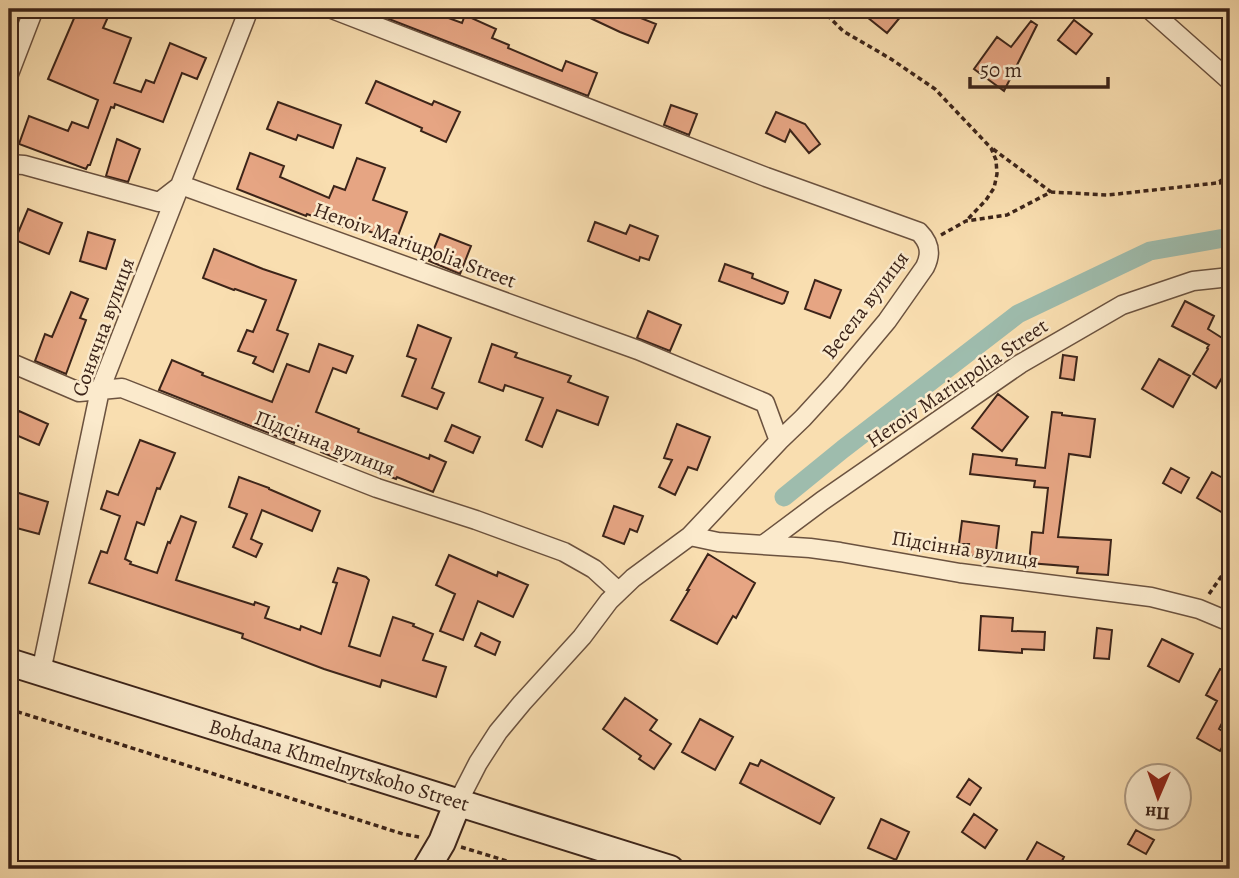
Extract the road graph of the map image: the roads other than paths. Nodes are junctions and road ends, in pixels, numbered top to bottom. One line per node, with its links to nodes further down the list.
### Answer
1 (34, 9): 5 (street)
2 (249, 9): 8 (street, Сонячна вулиця)
3 (332, 9): 12 (street, Весела вулиця)
4 (1149, 9): 6 (street)
5 (9, 74)
6 (1230, 81)
7 (9, 164): 8 (street)
8 (181, 185): 11 (street, Сонячна вулиця); 12 (street, Heroiv Mariupolia Street)
9 (1230, 277): 14 (street, Heroiv Mariupolia Street)
10 (9, 362): 11 (street, Підсінна вулиця)
11 (100, 390): 15 (street, Підсінна вулиця); 18 (street, Сонячна вулиця)
12 (779, 441): 13 (street, Весела вулиця)
13 (690, 536): 14 (street, Підсінна вулиця); 15 (street, Весела вулиця)
14 (763, 545): 16 (street, Підсінна вулиця)
15 (618, 591): 19 (street, Весела вулиця)
16 (1230, 622)
17 (9, 662): 18 (main road, Bohdana Khmelnytskoho Street)
18 (41, 672): 19 (main road, Bohdana Khmelnytskoho Street)
19 (458, 802): 20 (main road); 21 (main road, Bohdana Khmelnytskoho Street)
20 (426, 869)
21 (670, 869)

